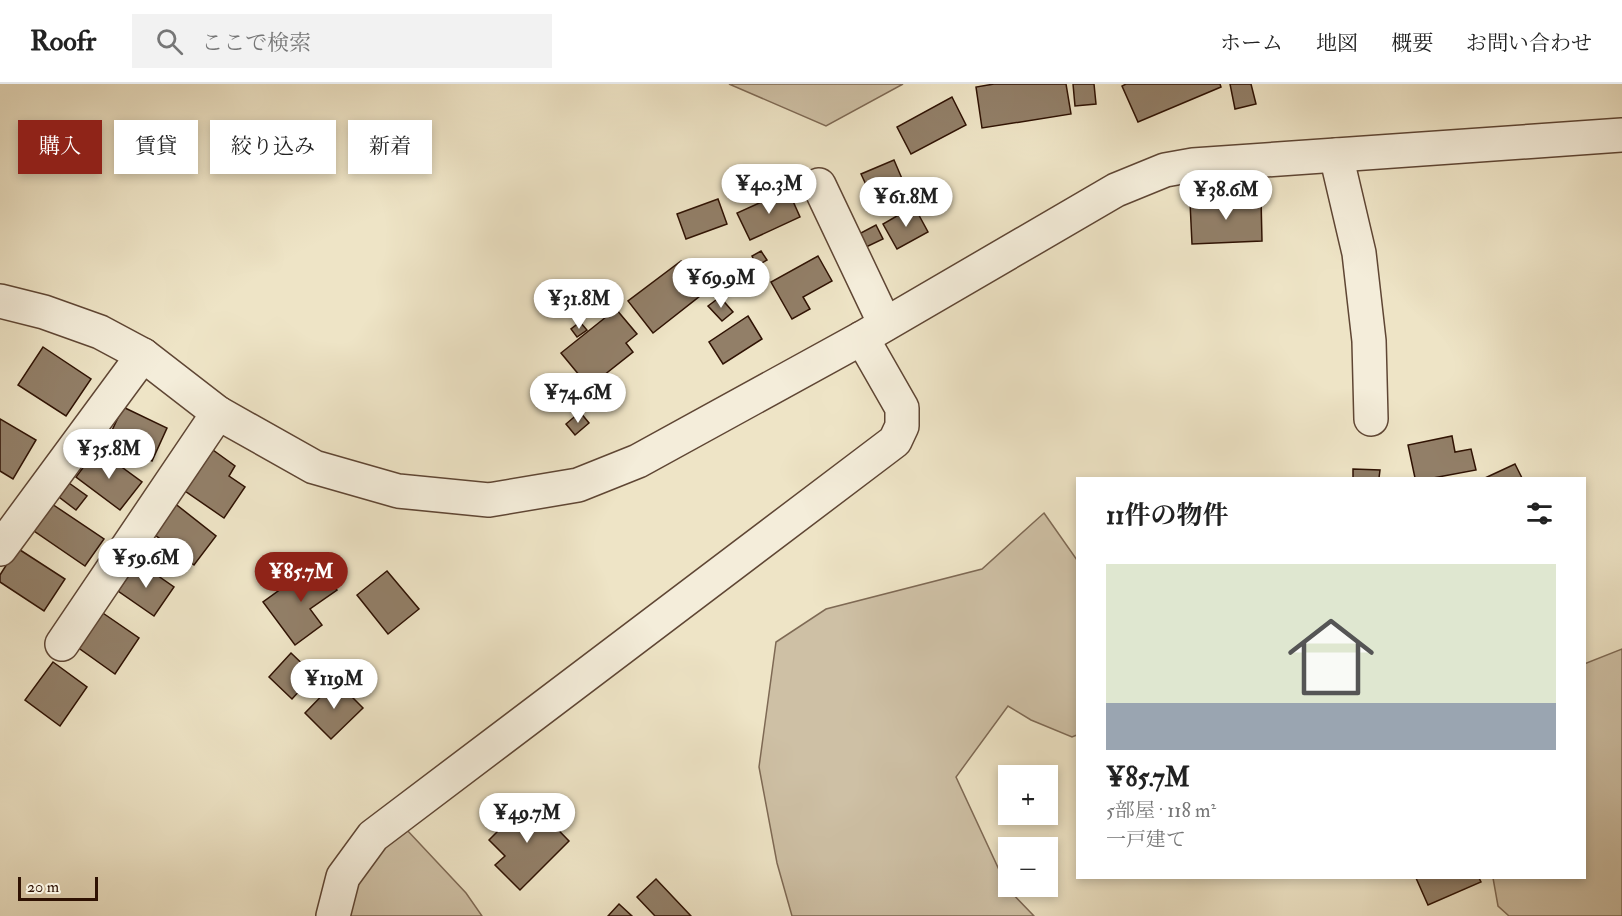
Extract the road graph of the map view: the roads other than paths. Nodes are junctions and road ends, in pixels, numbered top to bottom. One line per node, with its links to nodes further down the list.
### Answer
1 (1622, 135): 2 (street)
2 (1336, 155): 5 (street); 8 (street)
3 (819, 185): 5 (street)
4 (0, 302): 6 (street)
5 (874, 331): 7 (street); 11 (street)
6 (142, 355): 7 (street); 9 (street)
7 (218, 413): 10 (street)
8 (1371, 419)
9 (0, 549)
10 (62, 644)
11 (333, 916)

